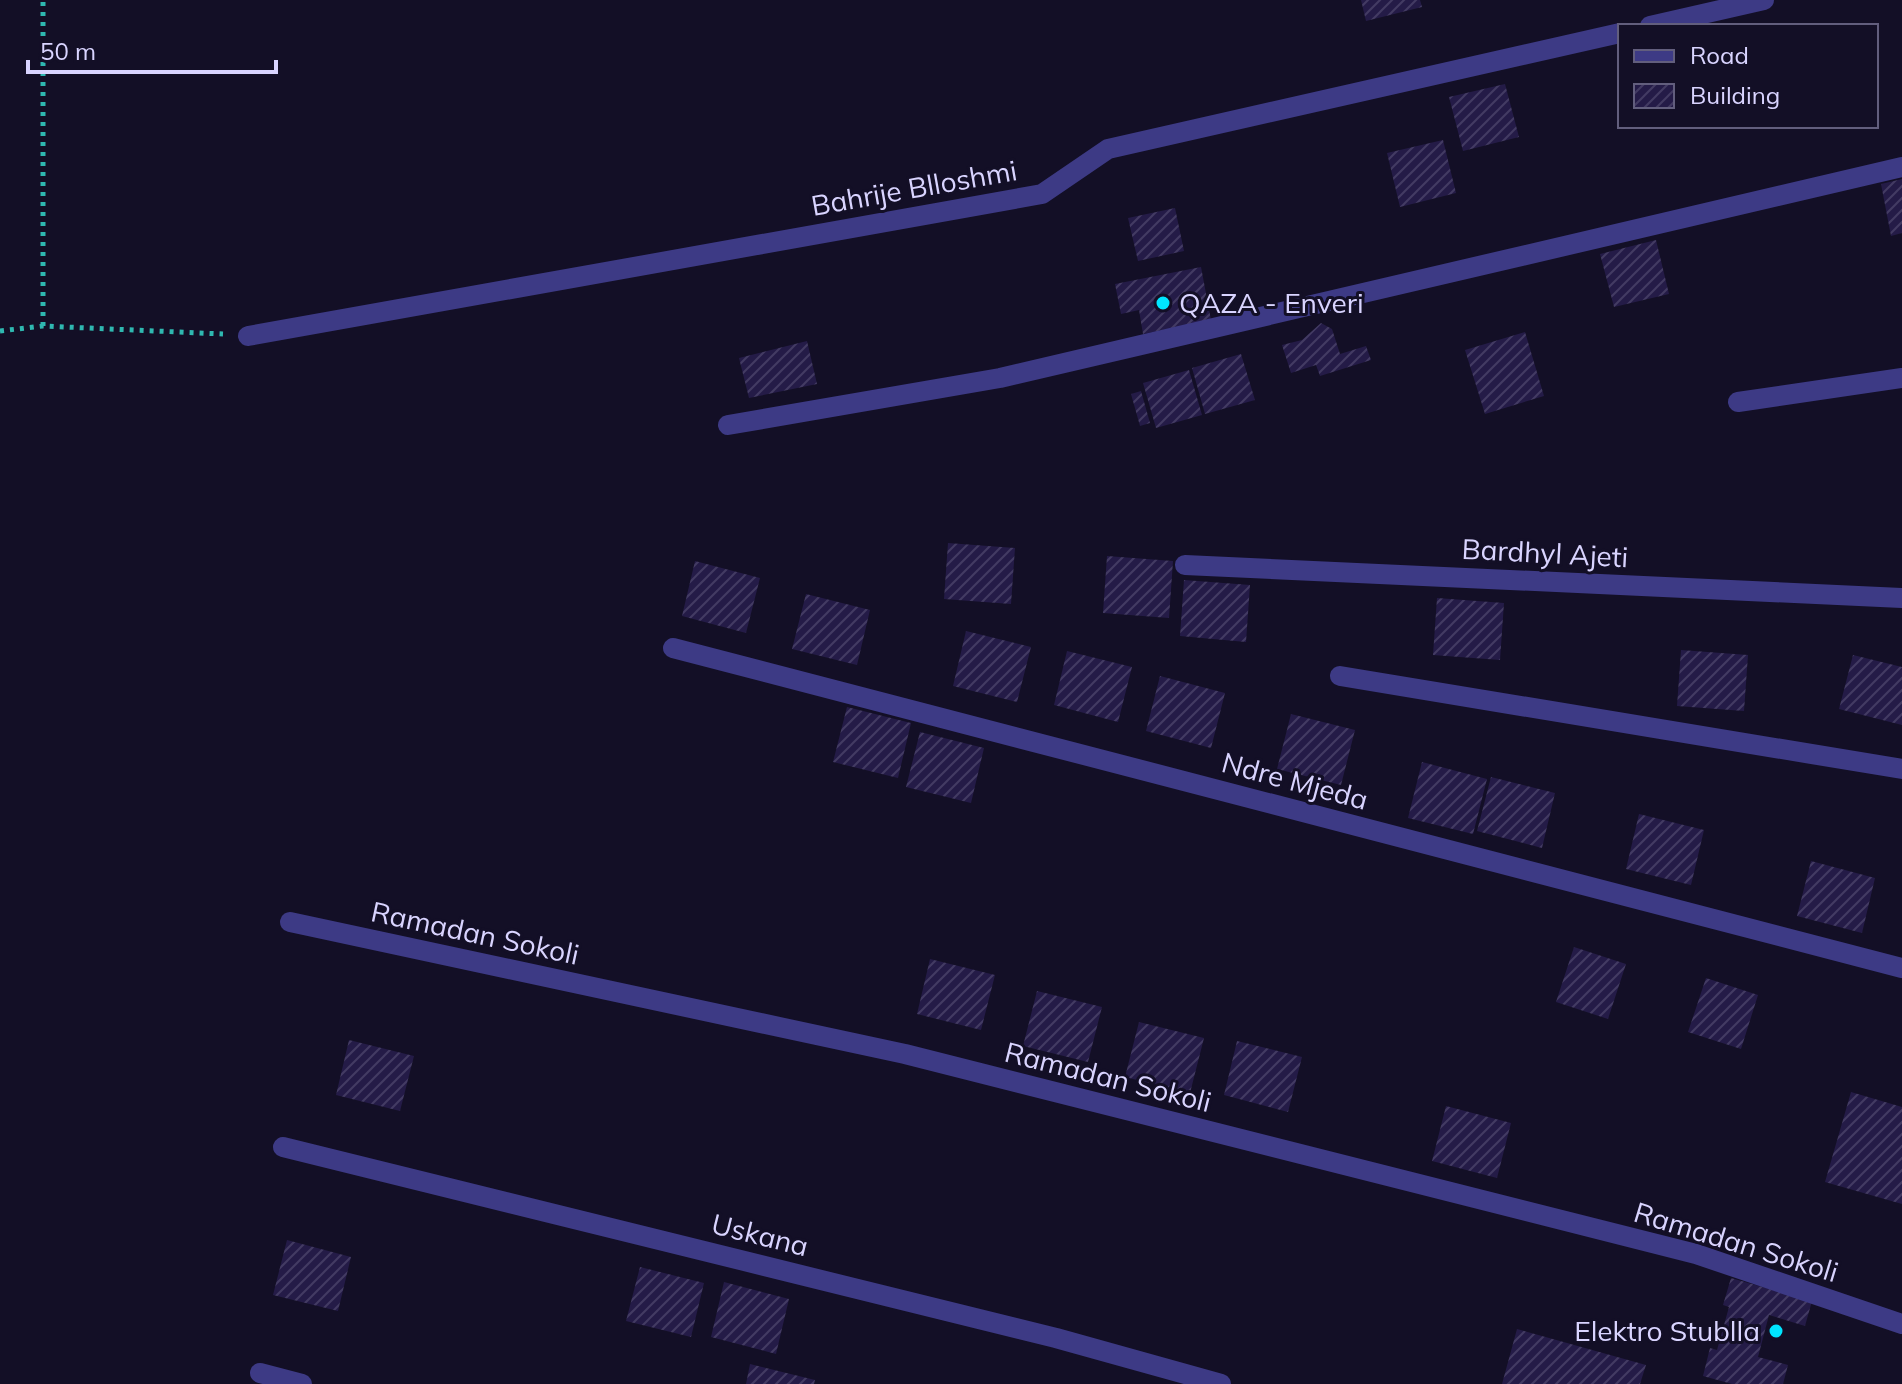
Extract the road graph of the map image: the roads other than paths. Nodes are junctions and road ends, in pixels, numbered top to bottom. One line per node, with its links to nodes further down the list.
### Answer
1 (1764, 0): 2 (street)
2 (1659, 24)
3 (1618, 33): 5 (street, Bahrije Blloshmi)
4 (1902, 167): 8 (street)
5 (248, 336)
6 (1902, 378): 7 (street)
7 (1738, 402)
8 (728, 425)
9 (1185, 565): 10 (street, Bardhyl Ajeti)
10 (1902, 598)
11 (673, 648): 15 (street, Ndre Mjeda)
12 (1340, 676): 13 (street)
13 (1902, 769)
14 (290, 922): 17 (street, Ramadan Sokoli)
15 (1902, 968)
16 (283, 1147): 20 (street, Uskana)
17 (1902, 1324)
18 (260, 1373): 19 (street)
19 (302, 1384)
20 (1221, 1384)

